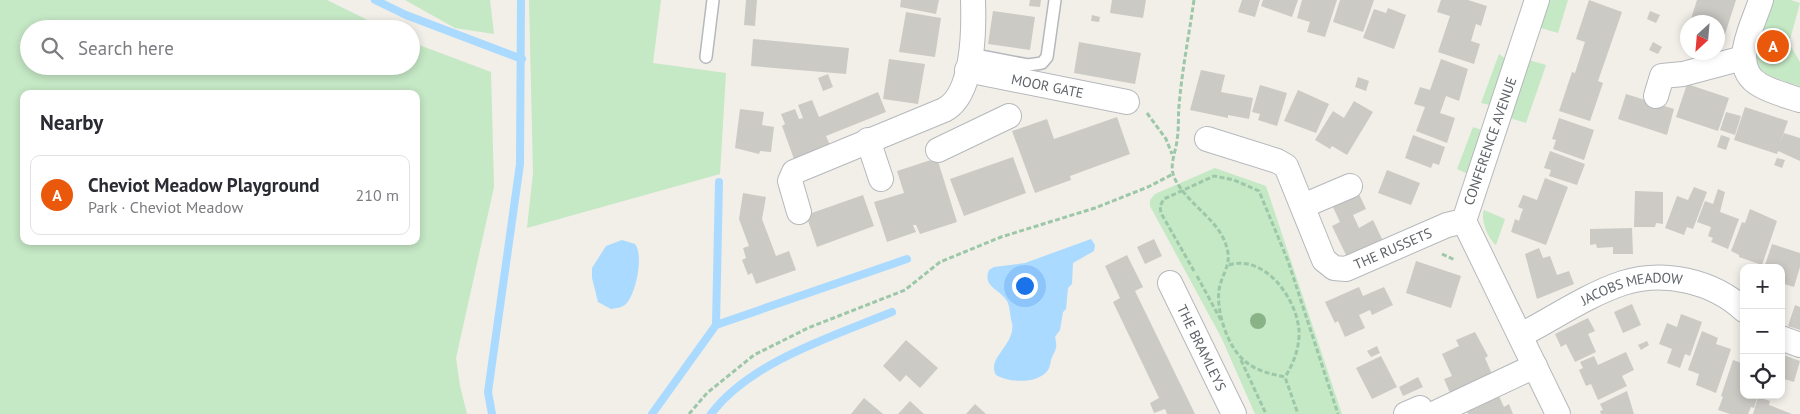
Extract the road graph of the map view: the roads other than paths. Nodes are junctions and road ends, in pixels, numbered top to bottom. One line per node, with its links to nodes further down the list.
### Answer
1 (713, 0): 6 (lane)
2 (973, 0): 8 (street)
3 (1055, 0): 8 (lane, MOOR GATE)
4 (1537, 0): 22 (street, CONFERENCE AVENUE)
5 (1761, 0): 7 (street)
6 (706, 57)
7 (1743, 58): 9 (street); 10 (street)
8 (969, 62): 11 (street, MOOR GATE); 12 (street)
9 (1656, 96)
10 (1800, 100)
11 (1127, 102)
12 (952, 106): 14 (street); 16 (street)
13 (1010, 116): 14 (street)
14 (975, 132): 17 (street)
15 (1208, 139): 20 (street, THE RUSSETS)
16 (868, 140): 18 (street); 21 (street)
17 (938, 150)
18 (881, 179)
19 (1350, 186): 20 (street)
20 (1303, 206): 22 (street, THE RUSSETS)
21 (799, 212)
22 (1464, 221): 25 (street, CONFERENCE AVENUE)
23 (1170, 283): 29 (street, THE BRAMLEYS)
24 (1743, 309): 25 (street, JACOBS MEADOW)
25 (1521, 335): 28 (street, CONFERENCE AVENUE)
26 (1785, 339): 27 (street)
27 (1800, 345)
28 (1535, 366): 32 (street); 33 (street, CONFERENCE AVENUE)
29 (1234, 414)
30 (1406, 414): 31 (street)
31 (1423, 414)
32 (1433, 414)
33 (1558, 414)

